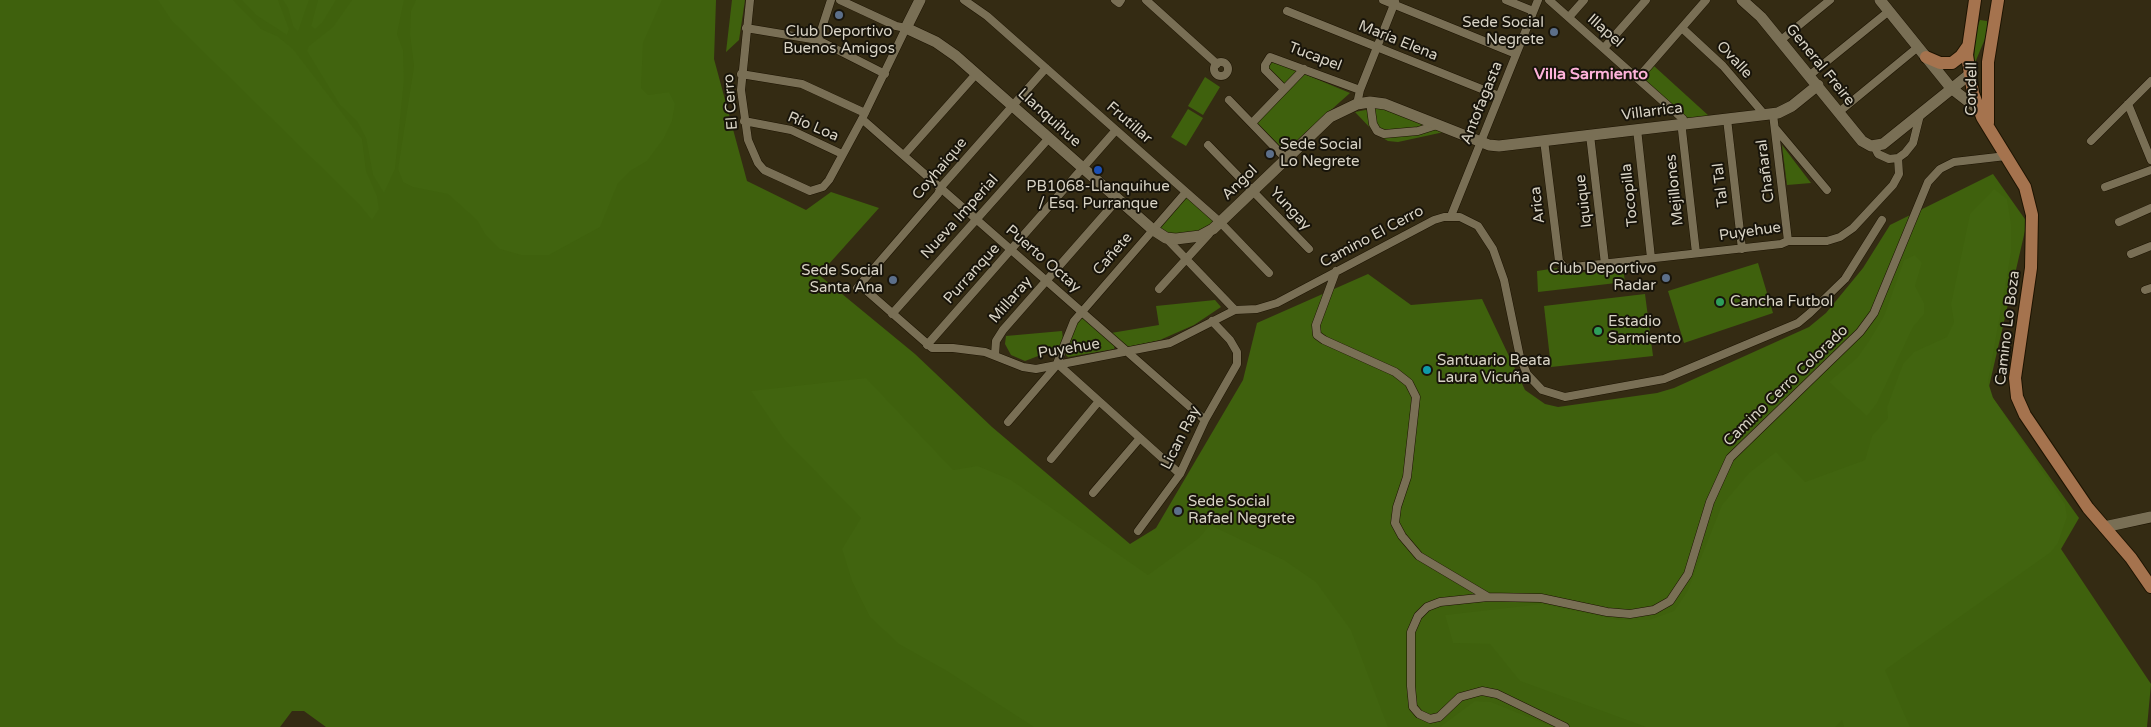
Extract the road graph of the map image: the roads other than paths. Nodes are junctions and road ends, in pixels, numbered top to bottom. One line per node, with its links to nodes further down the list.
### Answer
1 (750, 0): 26 (street, El Cerro)
2 (831, 0): 29 (street)
3 (840, 0): 27 (street)
4 (920, 0): 27 (street)
5 (964, 0): 39 (street, Frutillar)
6 (1115, 0): 7 (street)
7 (1121, 0)
8 (1146, 0): 38 (street)
9 (1383, 0): 18 (street)
10 (1506, 0): 23 (street)
11 (1538, 0): 23 (street, Antofagasta)
12 (1549, 0): 25 (street, Illapel)
13 (1584, 0): 25 (street)
14 (1646, 0): 34 (street)
15 (1706, 0): 28 (street)
16 (1830, 0): 30 (street)
17 (1880, 0): 24 (street, Camino Lo Boza)
18 (1395, 2): 32 (street); 36 (street)
19 (1749, 2): 30 (street, General Freire)
20 (1975, 2): 21 (main road); 31 (main road)
21 (1998, 4): 35 (main road, Condell)
22 (1287, 11): 32 (street, María Elena)
23 (1533, 11): 36 (street, Antofagasta)
24 (1889, 11): 33 (street, Camino Lo Boza); 45 (street)
25 (1569, 17): 34 (street, Illapel)
26 (746, 28): 29 (street); 41 (street, El Cerro)
27 (906, 28): 42 (street); 43 (street, Llanquihue)
28 (1682, 28): 46 (street); 61 (street, Ovalle)
29 (818, 40): 42 (street)
30 (1781, 40): 45 (street, General Freire)
31 (1968, 46): 37 (main road); 44 (main road)
32 (1377, 47): 51 (street); 52 (street, María Elena)
33 (1918, 47): 37 (street, Camino Lo Boza); 59 (street)
34 (1604, 48): 46 (street, Illapel)
35 (1990, 50): 44 (main road); 69 (main road, Condell)
36 (1516, 54): 52 (street, Antofagasta)
37 (1926, 58): 49 (street, Camino Lo Boza)
38 (1217, 64)
39 (1046, 68): 57 (street, Coyhaique); 71 (street, Frutillar)
40 (1304, 69): 50 (street); 50 (street, Tucapel); 51 (street, Tucapel)
41 (741, 74): 62 (street, Puerto Octay); 64 (street, El Cerro)
42 (886, 74): 62 (street)
43 (976, 74): 57 (street, Llanquihue); 80 (street)
44 (1970, 74): 49 (street); 58 (main road)
45 (1810, 75): 48 (street, General Freire)
46 (1638, 78): 66 (street, Illapel)
47 (2151, 81): 56 (street)
48 (1818, 85): 59 (street, General Freire); 61 (street, Villarrica)
49 (1951, 88): 58 (street, Camino Lo Boza); 60 (street)
50 (1284, 89): 65 (street)
51 (1360, 90): 55 (street)
52 (1499, 96): 76 (street, Antofagasta)
53 (1229, 100): 65 (street)
54 (1370, 102): 55 (street); 67 (street); 67 (street)
55 (1357, 104): 83 (street, Angol)
56 (2128, 104): 75 (street); 84 (street)
57 (1013, 106): 73 (street, Llanquihue); 87 (street, Coyhaique)
58 (1978, 109): 69 (main road, Camino Lo Boza)
59 (1839, 112): 78 (street, General Freire)
60 (1920, 113): 78 (street); 82 (street)
61 (1769, 114): 63 (street, Villarrica); 68 (street, Chañaral)
62 (864, 116): 79 (street); 80 (street, Puerto Octay)
63 (1727, 119): 66 (street, Villarrica); 103 (street, Tal Tal)
64 (744, 121): 79 (street, Río Loa); 79 (street, El Cerro)
65 (1252, 123): 83 (street)
66 (1684, 123): 70 (street, Villarrica); 106 (street, Mejillones)
67 (1439, 124): 76 (street)
68 (1775, 128): 90 (street, Chañaral); 101 (street, Chañaral)
69 (1989, 128): 81 (main road, Camino Lo Boza)
70 (1637, 129): 72 (street, Villarrica); 108 (street, Tocopilla)
71 (1116, 130): 85 (street, Purranque); 91 (street, Frutillar)
72 (1590, 135): 74 (street, Villarrica); 110 (street, Iquique)
73 (1049, 138): 85 (street, Llanquihue); 95 (street, Nueva Imperial)
74 (1544, 140): 76 (street, Villarrica); 111 (street, Arica)
75 (2091, 141)
76 (1481, 142): 94 (street, Antofagasta)
77 (1208, 145): 89 (street, Yungay)
78 (1874, 146): 82 (street)
79 (842, 154)
80 (904, 155): 87 (street, Puerto Octay)
81 (2006, 156): 132 (main road, Camino Lo Boza); 135 (street, Camino Cerro Colorado)
82 (1898, 158): 101 (street, Puyehue)
83 (1286, 159): 89 (street, Angol)
84 (2151, 160)
85 (1083, 168): 92 (street, Llanquihue); 104 (street, Purranque)
86 (2151, 170): 88 (street)
87 (941, 187): 95 (street, Puerto Octay); 118 (street, Coyhaique)
88 (2105, 187)
89 (1253, 190): 98 (street, Angol); 105 (street, Yungay)
90 (1827, 190)
91 (1186, 192): 98 (street, Frutillar); 99 (street, Cañete)
92 (1118, 199): 99 (street, Llanquihue); 114 (street, Millaray)
93 (2151, 208): 97 (street)
94 (1451, 216): 96 (street); 112 (street, Camino El Cerro)
95 (977, 219): 104 (street, Puerto Octay); 118 (street, Nueva Imperial)
96 (1882, 220)
97 (2119, 222)
98 (1217, 226): 100 (street); 109 (street, Angol); 113 (street, Frutillar)
99 (1152, 229): 100 (street, Llanquihue); 117 (street, Cañete)
100 (1166, 238): 109 (street, Llanquihue)
101 (1788, 241): 103 (street, Puyehue)
102 (2151, 246): 107 (street)
103 (1742, 248): 106 (street, Puyehue)
104 (1012, 249): 114 (street, Puerto Octay); 120 (street, Purranque)
105 (1309, 249)
106 (1696, 253): 108 (street, Puyehue)
107 (2131, 254)
108 (1651, 258): 110 (street, Puyehue)
109 (1187, 259): 115 (street, Angol); 116 (street, Llanquihue)
110 (1605, 264): 111 (street, Puyehue)
111 (1561, 266)
112 (1336, 272): 116 (street, Camino El Cerro); 135 (street, Camino Cerro Colorado)
113 (1269, 273)
114 (1046, 280): 117 (street, Puerto Octay); 122 (street, Millaray)
115 (1159, 289)
116 (1235, 310): 119 (street, Camino El Cerro)
117 (1082, 311): 121 (street, Puerto Octay); 123 (street, Cañete)
118 (892, 314): 120 (street)
119 (1212, 321): 121 (street, Puyehue); 125 (street, Lican Ray)
120 (927, 345): 122 (street, Puyehue)
121 (1129, 353): 123 (street, Puyehue); 125 (street, Puerto Octay)
122 (995, 356): 123 (street, Puyehue)
123 (1058, 366): 124 (street); 126 (street)
124 (1099, 401): 127 (street); 128 (street)
125 (1205, 420): 129 (street, Lican Ray)
126 (1008, 422)
127 (1140, 438): 129 (street); 130 (street)
128 (1051, 459)
129 (1180, 474): 133 (street, Lican Ray)
130 (1093, 493)
131 (2151, 517): 132 (street)
132 (2104, 527): 134 (main road, Camino Lo Boza)
133 (1138, 531)
134 (2151, 587)
135 (1488, 597): 136 (street, Camino Cerro Colorado)
136 (1565, 727)

